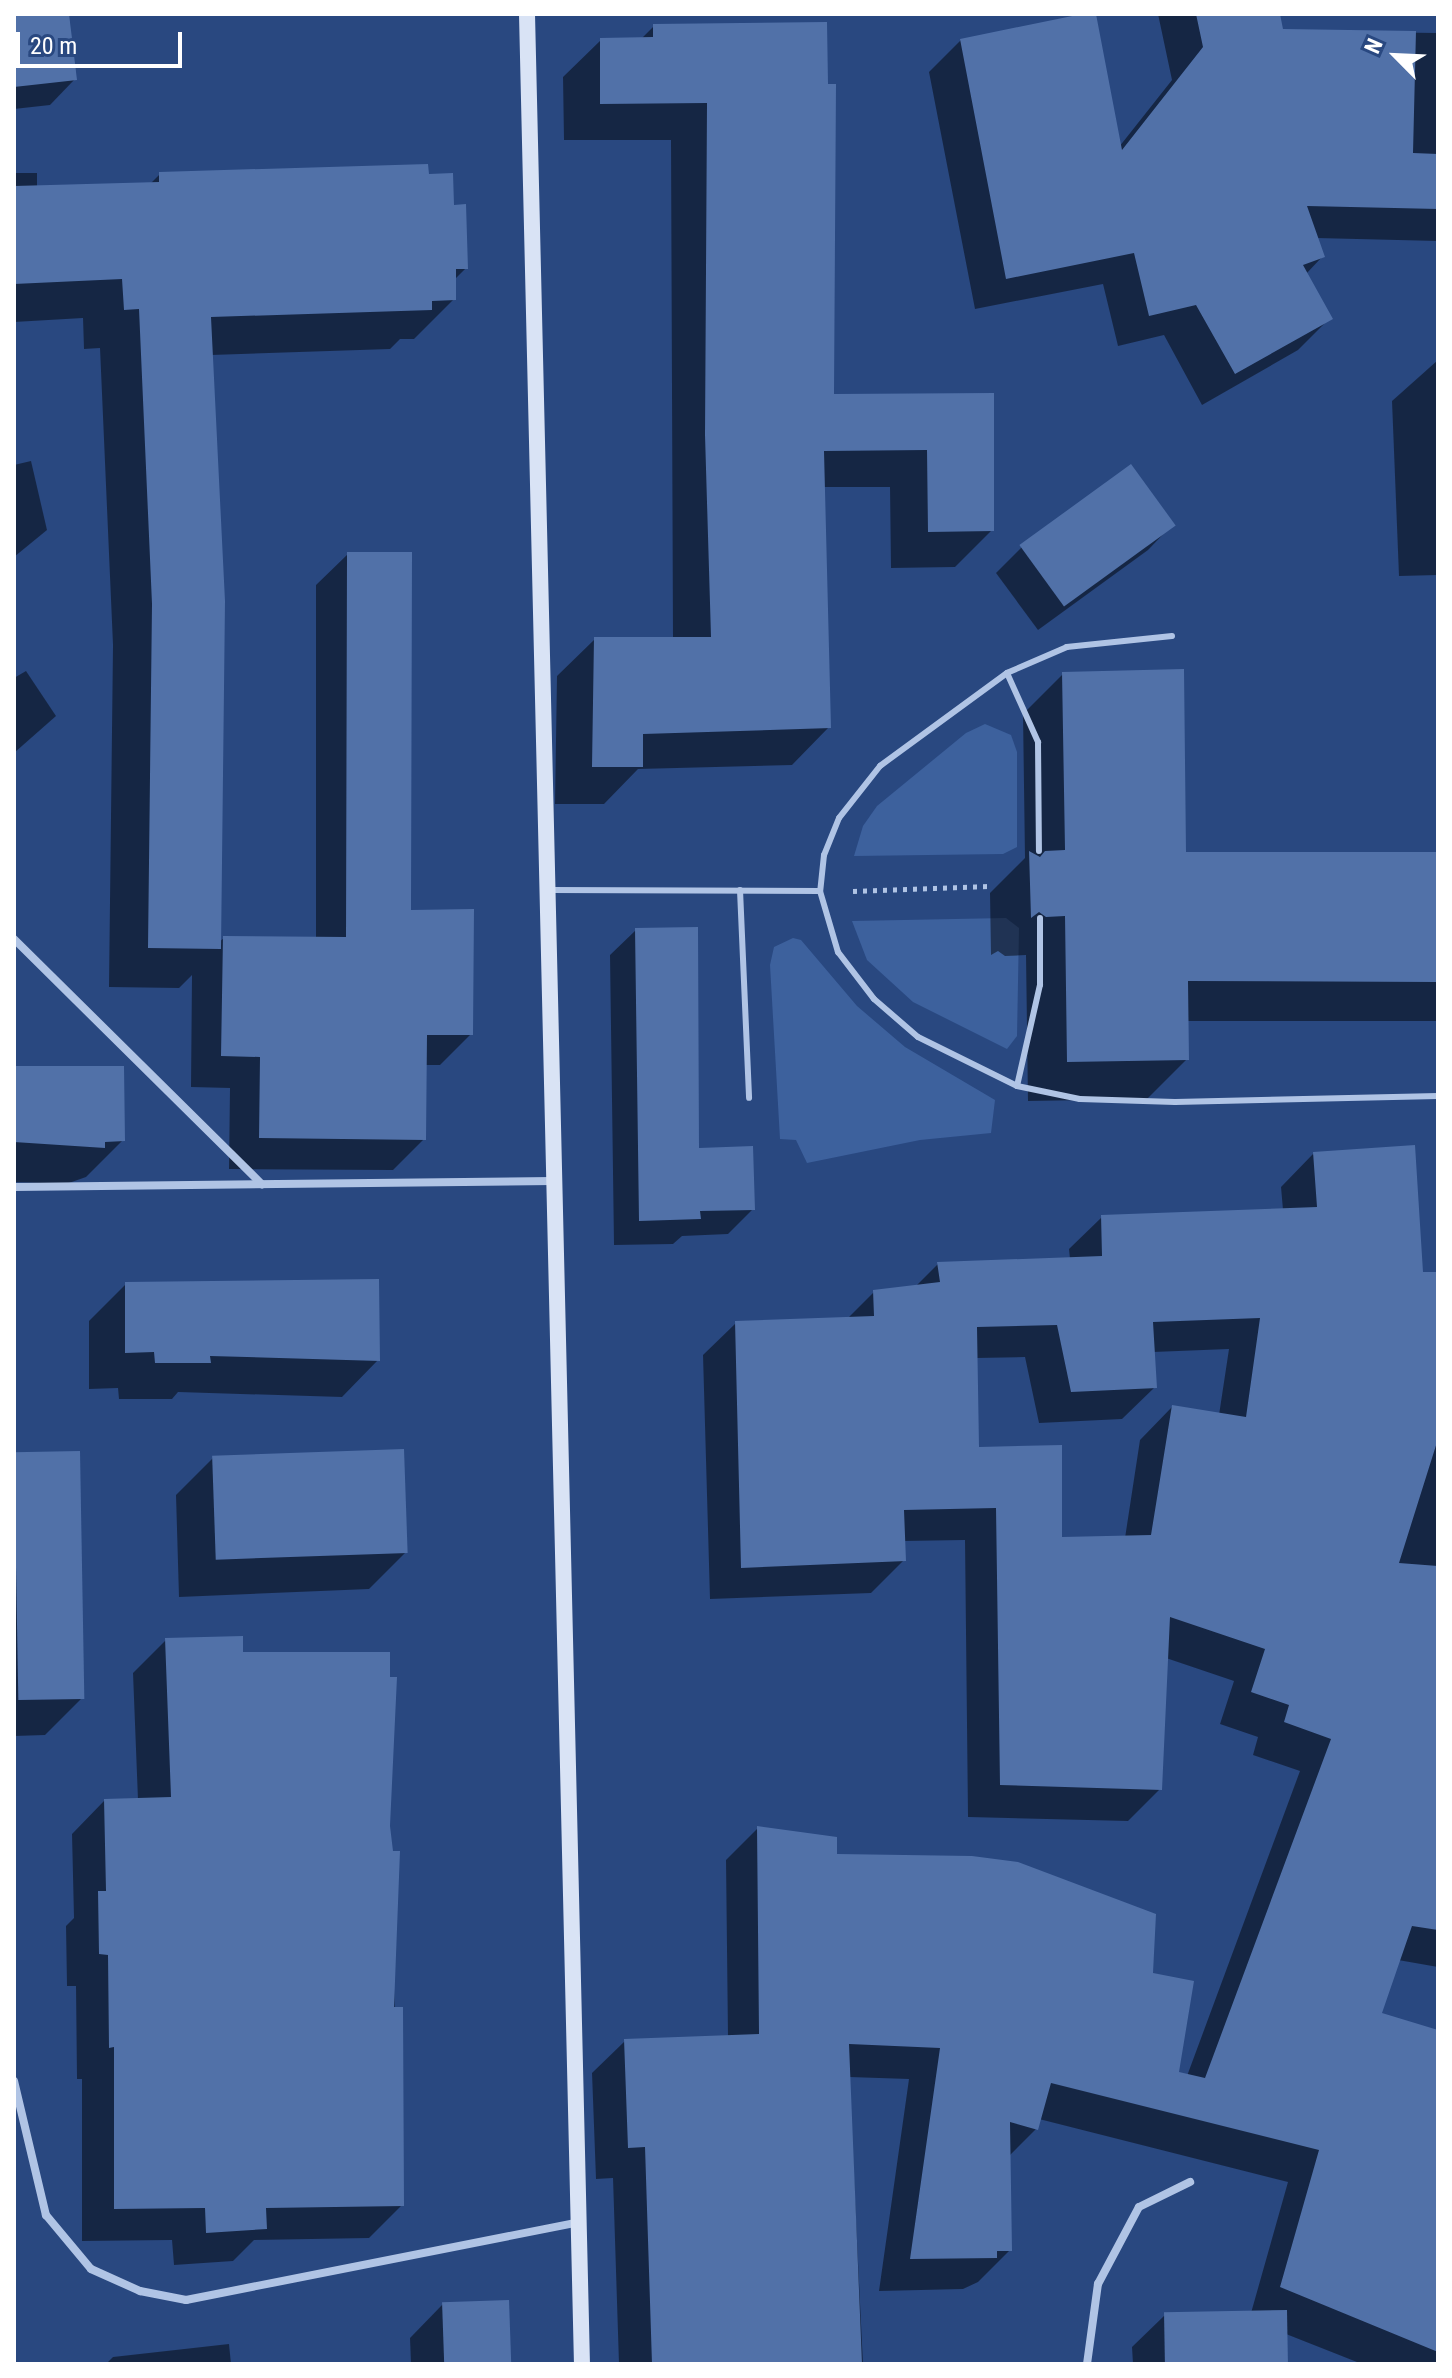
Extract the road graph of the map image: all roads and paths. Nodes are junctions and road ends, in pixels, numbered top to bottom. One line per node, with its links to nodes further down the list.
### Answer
1 (527, 14): 6 (main road)
2 (1172, 636): 3 (lane)
3 (1007, 673): 4 (lane); 8 (lane)
4 (1039, 851)
5 (989, 886): 9 (path)
6 (546, 890): 7 (lane); 15 (main road)
7 (740, 890): 8 (lane); 14 (lane)
8 (820, 891): 12 (lane)
9 (859, 891)
10 (1040, 918): 12 (lane)
11 (14, 939): 16 (street)
12 (1017, 1086): 13 (lane)
13 (1438, 1096)
14 (749, 1098)
15 (553, 1181): 16 (street); 20 (main road)
16 (262, 1184): 17 (street)
17 (14, 1187)
18 (14, 2081): 20 (street)
19 (1190, 2182): 22 (street)
20 (579, 2222): 21 (main road)
21 (582, 2364)
22 (1087, 2364)

